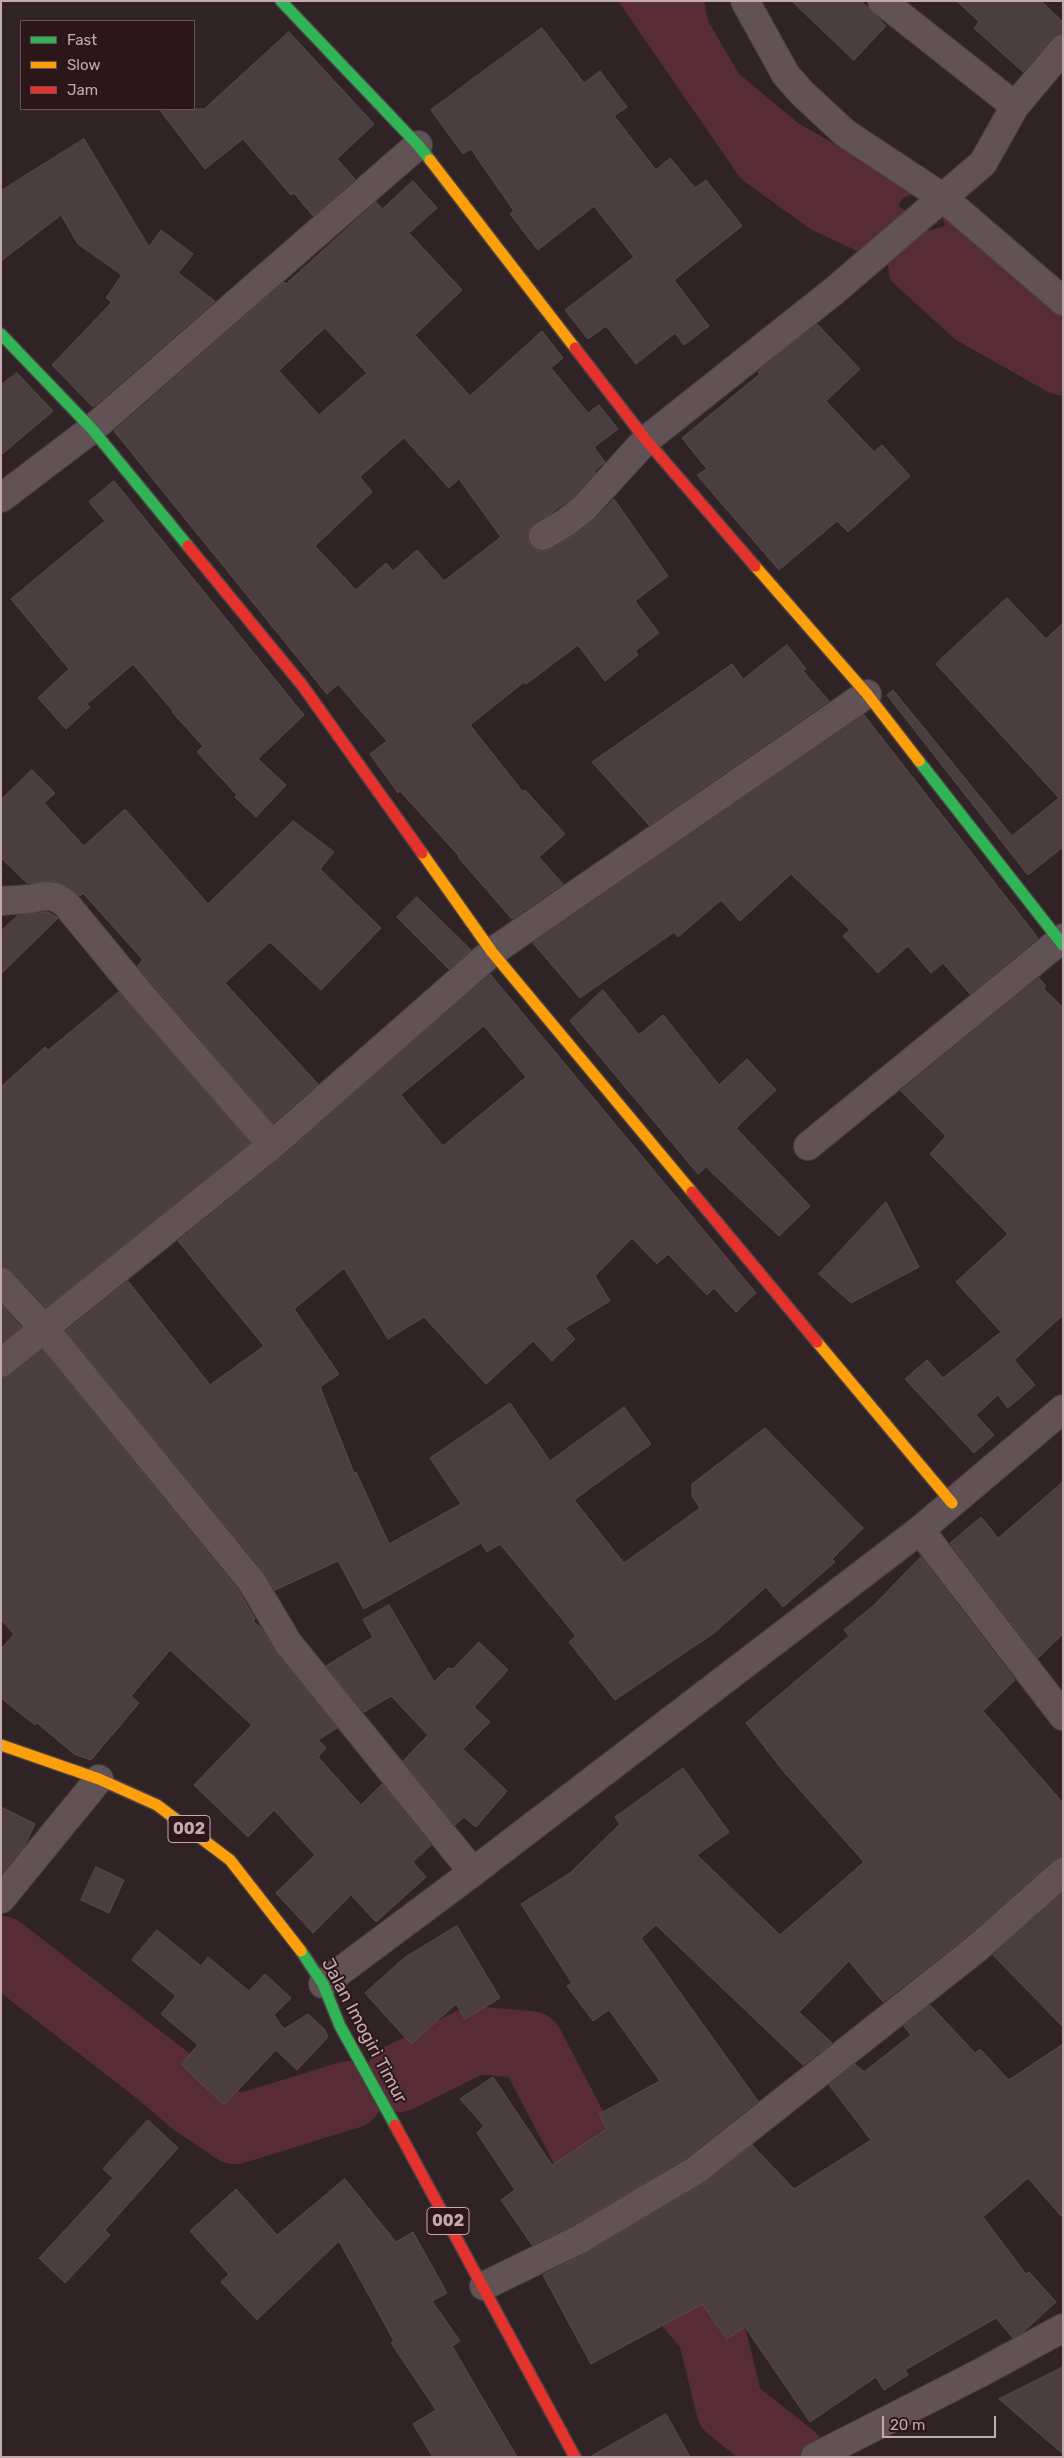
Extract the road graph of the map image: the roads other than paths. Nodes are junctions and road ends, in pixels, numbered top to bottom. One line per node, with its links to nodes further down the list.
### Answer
1 (281, 1): 6 (street)
2 (745, 1): 7 (street)
3 (882, 1): 5 (street)
4 (1063, 49): 5 (street)
5 (1015, 106): 7 (street)
6 (418, 146): 10 (street); 11 (street)
7 (933, 205): 8 (street); 11 (street)
8 (1063, 301)
9 (1, 334): 10 (street)
10 (92, 430): 12 (street); 17 (street)
11 (646, 440): 13 (street); 14 (street)
12 (1, 498)
13 (544, 536)
14 (867, 694): 16 (street); 17 (street)
15 (1, 900): 18 (street)
16 (1062, 941): 19 (street)
17 (492, 952): 18 (street); 24 (street)
18 (272, 1145): 21 (street)
19 (808, 1146)
20 (1, 1282): 21 (street)
21 (43, 1328): 22 (street); 29 (street)
22 (1, 1363)
23 (1063, 1409): 24 (street)
24 (952, 1503): 25 (street)
25 (920, 1530): 26 (street); 29 (street)
26 (1063, 1716)
27 (1, 1745): 28 (street, Jalan Imogiri Timur / 002)
28 (99, 1779): 31 (street); 32 (street, Jalan Imogiri Timur / 002)
29 (473, 1872): 32 (street)
30 (1063, 1872): 33 (street)
31 (1, 1899)
32 (323, 1984): 33 (street, Jalan Imogiri Timur / 002)
33 (484, 2286): 36 (street, Jalan Imogiri Timur / 002)
34 (1063, 2328): 35 (street)
35 (823, 2455)
36 (574, 2457)

